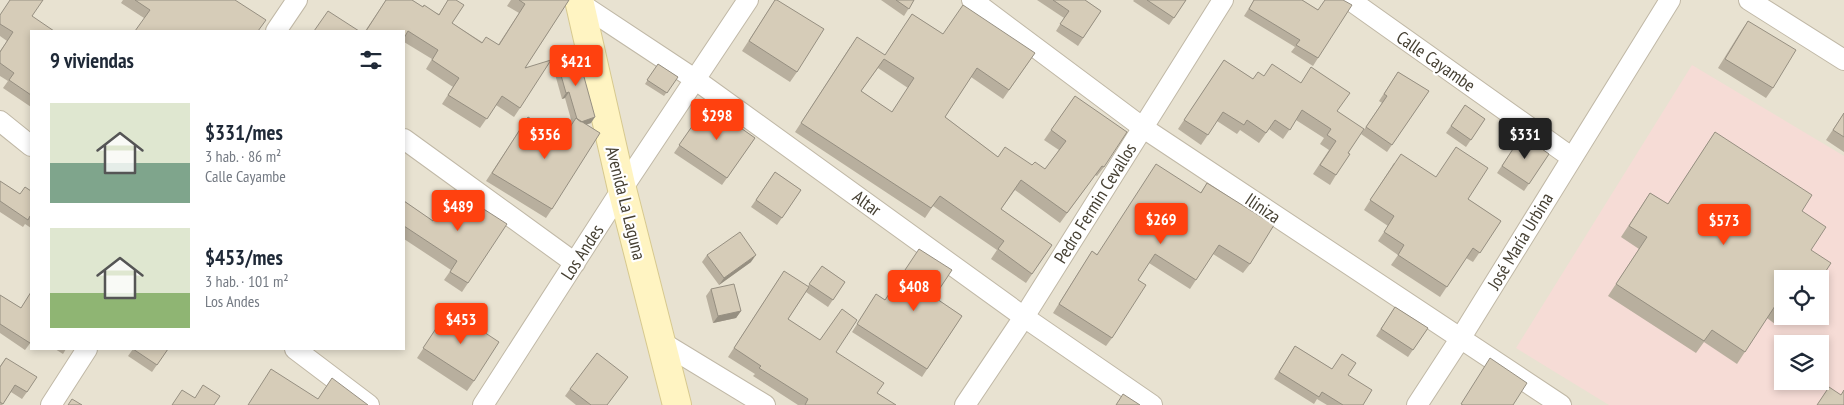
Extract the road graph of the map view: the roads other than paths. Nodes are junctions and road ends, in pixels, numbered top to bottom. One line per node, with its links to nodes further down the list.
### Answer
1 (297, 0): 9 (street)
2 (748, 0): 11 (street, Los Andes)
3 (972, 0): 13 (street, Iliniza)
4 (1223, 0): 13 (street, Pedro Fermin Cevallos)
5 (1350, 0): 16 (street, Calle Cayambe)
6 (1670, 0): 16 (street, José María Urbina)
7 (1749, 0): 10 (street)
8 (578, 1): 11 (street, Altar); 17 (street, Avenida La Laguna)
9 (277, 30)
10 (1844, 60)
11 (696, 80): 17 (street, Los Andes); 19 (street, Altar)
12 (0, 121): 15 (street)
13 (1142, 127): 19 (street, Pedro Fermin Cevallos); 20 (street, Iliniza)
14 (405, 140): 18 (street)
15 (30, 145)
16 (1572, 157): 20 (street, José María Urbina)
17 (622, 189): 18 (street, Los Andes); 21 (street, Avenida La Laguna)
18 (575, 263): 26 (street, Los Andes)
19 (1024, 316): 29 (street, Pedro Fermin Cevallos); 30 (street, Altar)
20 (1460, 339): 31 (street, José María Urbina); 32 (street, Iliniza)
21 (663, 343): 27 (street, Avenida La Laguna); 28 (street)
22 (86, 350): 24 (street)
23 (296, 350): 25 (street)
24 (51, 405)
25 (370, 405)
26 (483, 405)
27 (678, 405)
28 (765, 405)
29 (965, 405)
30 (1152, 405)
31 (1417, 405)
32 (1561, 405)

